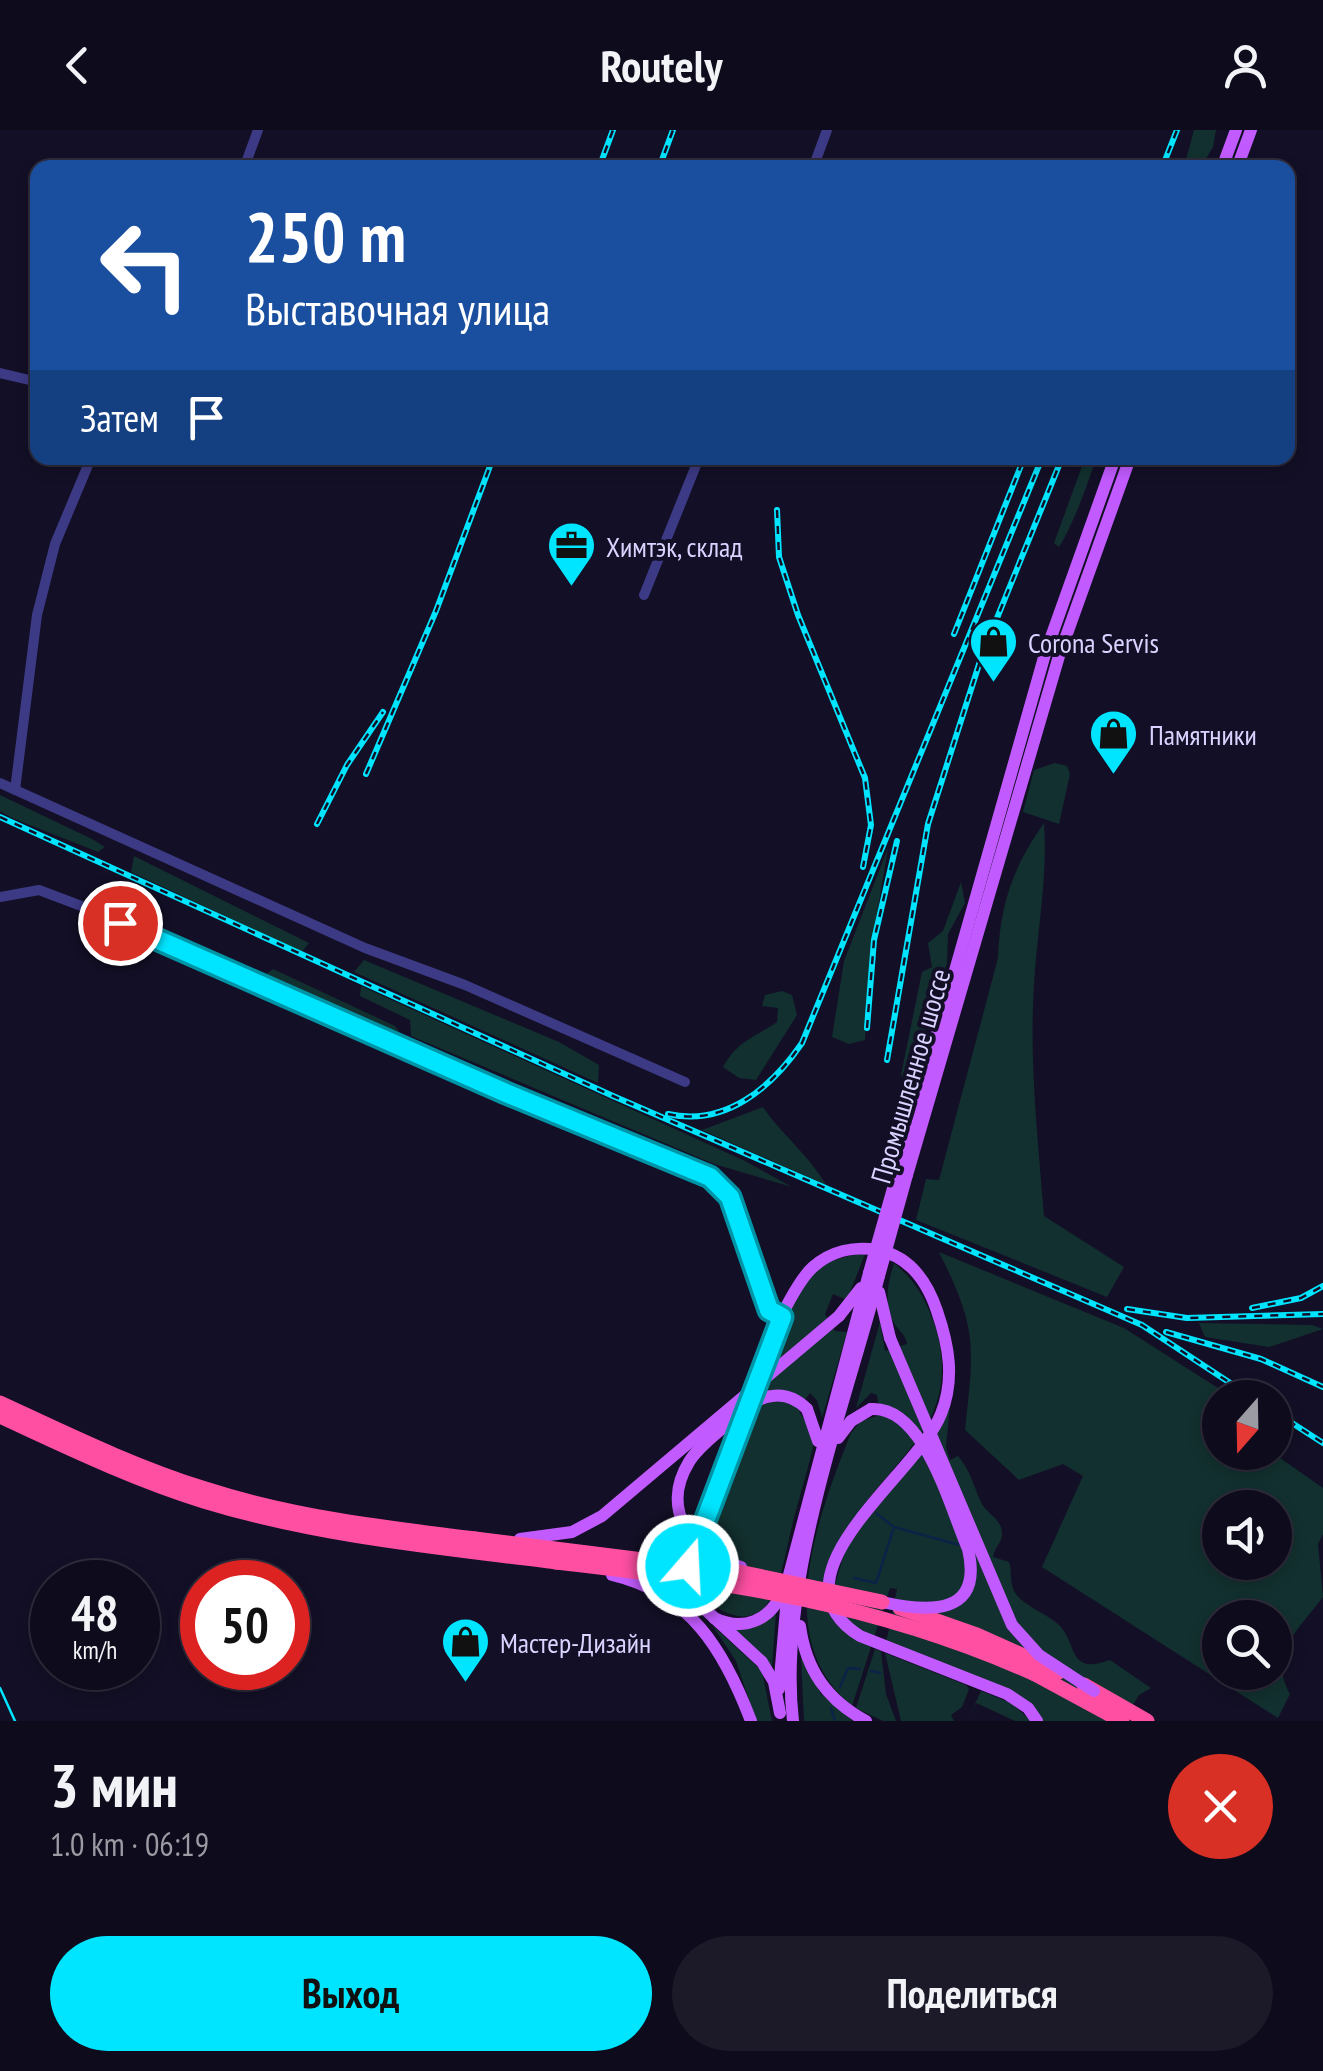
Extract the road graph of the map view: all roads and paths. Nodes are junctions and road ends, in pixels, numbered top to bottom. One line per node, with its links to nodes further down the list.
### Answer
1 (258, 130): 5 (street)
2 (828, 130): 6 (street)
3 (1236, 130): 7 (main road)
4 (1251, 130): 8 (main road)
5 (247, 160)
6 (816, 160)
7 (1225, 160)
8 (1240, 160)
9 (0, 374): 10 (street)
10 (30, 380)
11 (88, 465): 18 (street)
12 (696, 465): 15 (street)
13 (1112, 465): 16 (main road, Промышленное шоссе)
14 (1127, 465): 16 (main road, Промышленное шоссе)
15 (644, 595)
16 (1024, 749): 21 (main road, Промышленное шоссе, bridge)
17 (0, 783): 18 (street)
18 (15, 790): 20 (street)
19 (0, 896): 22 (street)
20 (685, 1082)
21 (874, 1274): 25 (main road, Промышленное шоссе); 26 (main road, Промышленное шоссе); 27 (main road, bridge); 33 (main road, bridge)
22 (782, 1317): 32 (main road); 39 (main road)
23 (0, 1400): 27 (highway)
24 (0, 1419): 28 (highway)
25 (832, 1449): 30 (main road, Промышленное шоссе); 31 (main road, bridge)
26 (814, 1468): 29 (main road, Промышленное шоссе); 29 (main road, bridge)
27 (475, 1539): 29 (highway, bridge)
28 (556, 1562): 34 (main road, bridge); 40 (highway, bridge)
29 (790, 1578): 31 (highway, bridge); 32 (main road); 35 (main road, Промышленное шоссе)
30 (798, 1599): 37 (main road, Промышленное шоссе); 38 (main road)
31 (882, 1602): 33 (highway, bridge)
32 (706, 1613): 35 (main road)
33 (1094, 1691): 36 (highway)
34 (749, 1716)
35 (780, 1717)
36 (1144, 1720)
37 (793, 1721)
38 (866, 1721)
39 (1037, 1721)
40 (1122, 1721)

